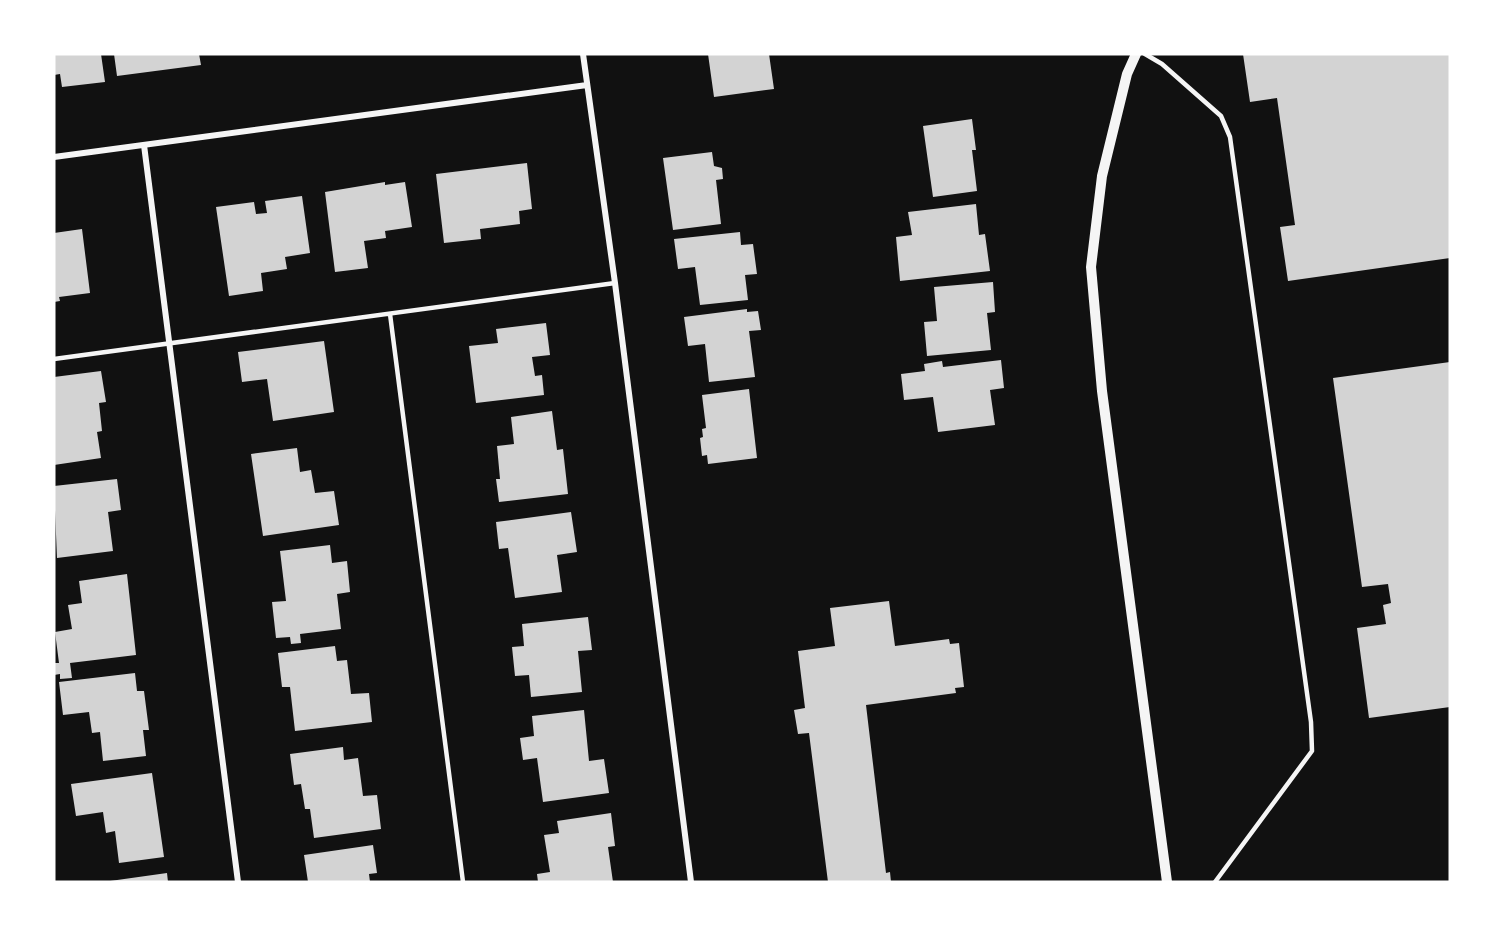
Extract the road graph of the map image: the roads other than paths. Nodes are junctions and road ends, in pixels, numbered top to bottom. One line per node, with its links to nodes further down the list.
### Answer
1 (583, 54): 4 (street)
2 (1136, 54): 14 (street)
3 (1145, 54): 15 (lane)
4 (587, 85): 5 (street); 7 (street)
5 (144, 145): 6 (street); 9 (street)
6 (54, 157)
7 (615, 283): 8 (lane); 13 (street)
8 (390, 314): 9 (lane); 12 (lane)
9 (168, 344): 10 (lane); 11 (street)
10 (54, 359)
11 (238, 882)
12 (463, 882)
13 (692, 882)
14 (1167, 882)
15 (1215, 882)

